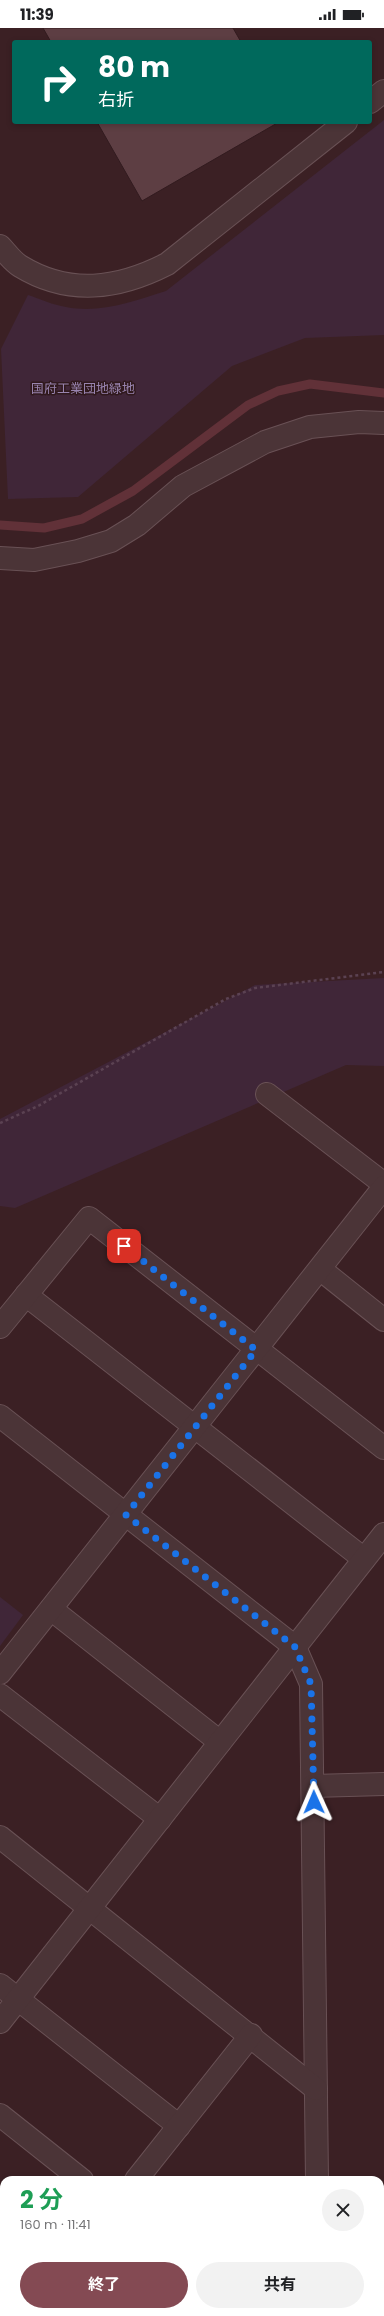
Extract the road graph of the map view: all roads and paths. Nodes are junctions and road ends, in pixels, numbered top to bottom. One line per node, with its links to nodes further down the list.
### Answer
1 (384, 91): 2 (street)
2 (372, 100)
3 (343, 124): 4 (street)
4 (0, 246)
5 (384, 423): 6 (street)
6 (0, 558)
7 (384, 972): 9 (path)
8 (267, 1094): 10 (street)
9 (0, 1123)
10 (383, 1189): 11 (street)
11 (320, 1269): 13 (street); 15 (street)
12 (26, 1295): 14 (street); 15 (street); 17 (street)
13 (384, 1320)
14 (0, 1327)
15 (256, 1350): 17 (street); 18 (street)
16 (0, 1416): 19 (street)
17 (195, 1427): 19 (street); 21 (street)
18 (384, 1448)
19 (126, 1515): 22 (street); 23 (street)
20 (384, 1534): 21 (street)
21 (364, 1559): 23 (street)
22 (51, 1609): 24 (street); 26 (street)
23 (295, 1647): 26 (street); 28 (street)
24 (0, 1673)
25 (0, 1695): 29 (street)
26 (220, 1742): 29 (street)
27 (384, 1784): 28 (street)
28 (313, 1786): 36 (street)
29 (160, 1819): 31 (street)
30 (0, 1836): 31 (street)
31 (91, 1908): 33 (street); 35 (street)
32 (0, 1985): 33 (street)
33 (18, 1999): 34 (street); 38 (street)
34 (0, 2022)
35 (251, 2035): 36 (street); 38 (street)
36 (316, 2089): 41 (street)
37 (0, 2115): 39 (street)
38 (179, 2126): 40 (street)
39 (77, 2176)
40 (139, 2176)
41 (317, 2176)

